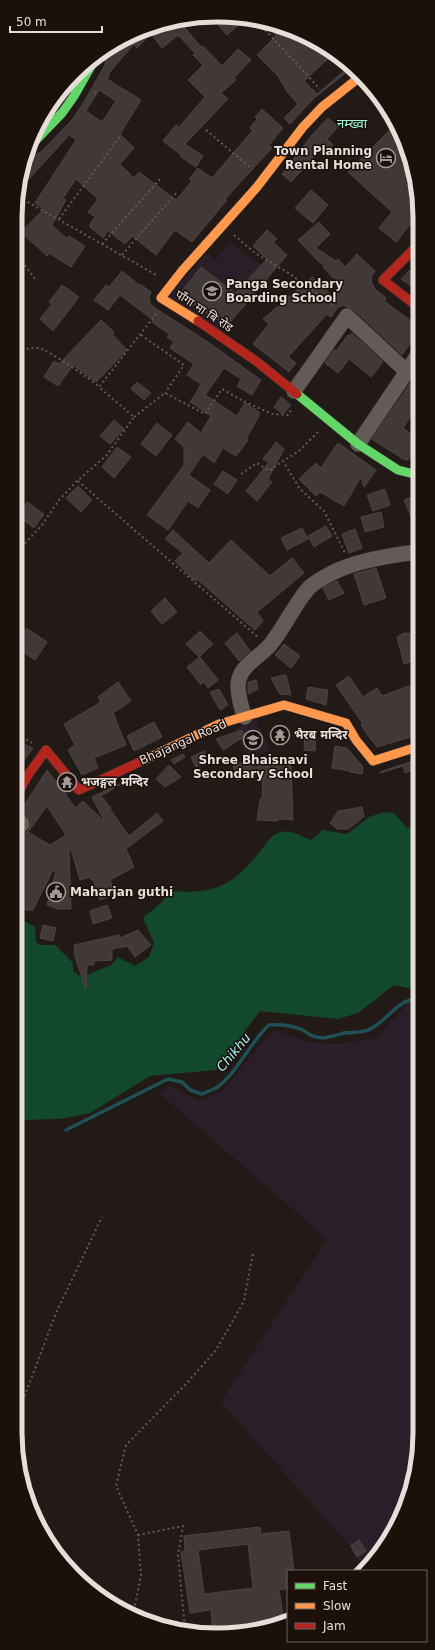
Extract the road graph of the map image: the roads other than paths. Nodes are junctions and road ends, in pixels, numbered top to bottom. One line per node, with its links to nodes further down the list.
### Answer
1 (82, 77): 3 (street)
2 (357, 80): 8 (street, पाँगा मा बि रोड)
3 (40, 136)
4 (413, 250): 5 (street)
5 (413, 304)
6 (413, 362): 7 (street)
7 (406, 371): 8 (street); 9 (street)
8 (294, 391): 9 (street, पाँगा मा बि रोड)
9 (358, 444): 10 (street, पाँगा मा बि रोड)
10 (413, 474)
11 (413, 553): 12 (street)
12 (245, 717): 13 (street, Bhajangal Road); 14 (street, Bhajangal Road)
13 (413, 748)
14 (22, 786)

